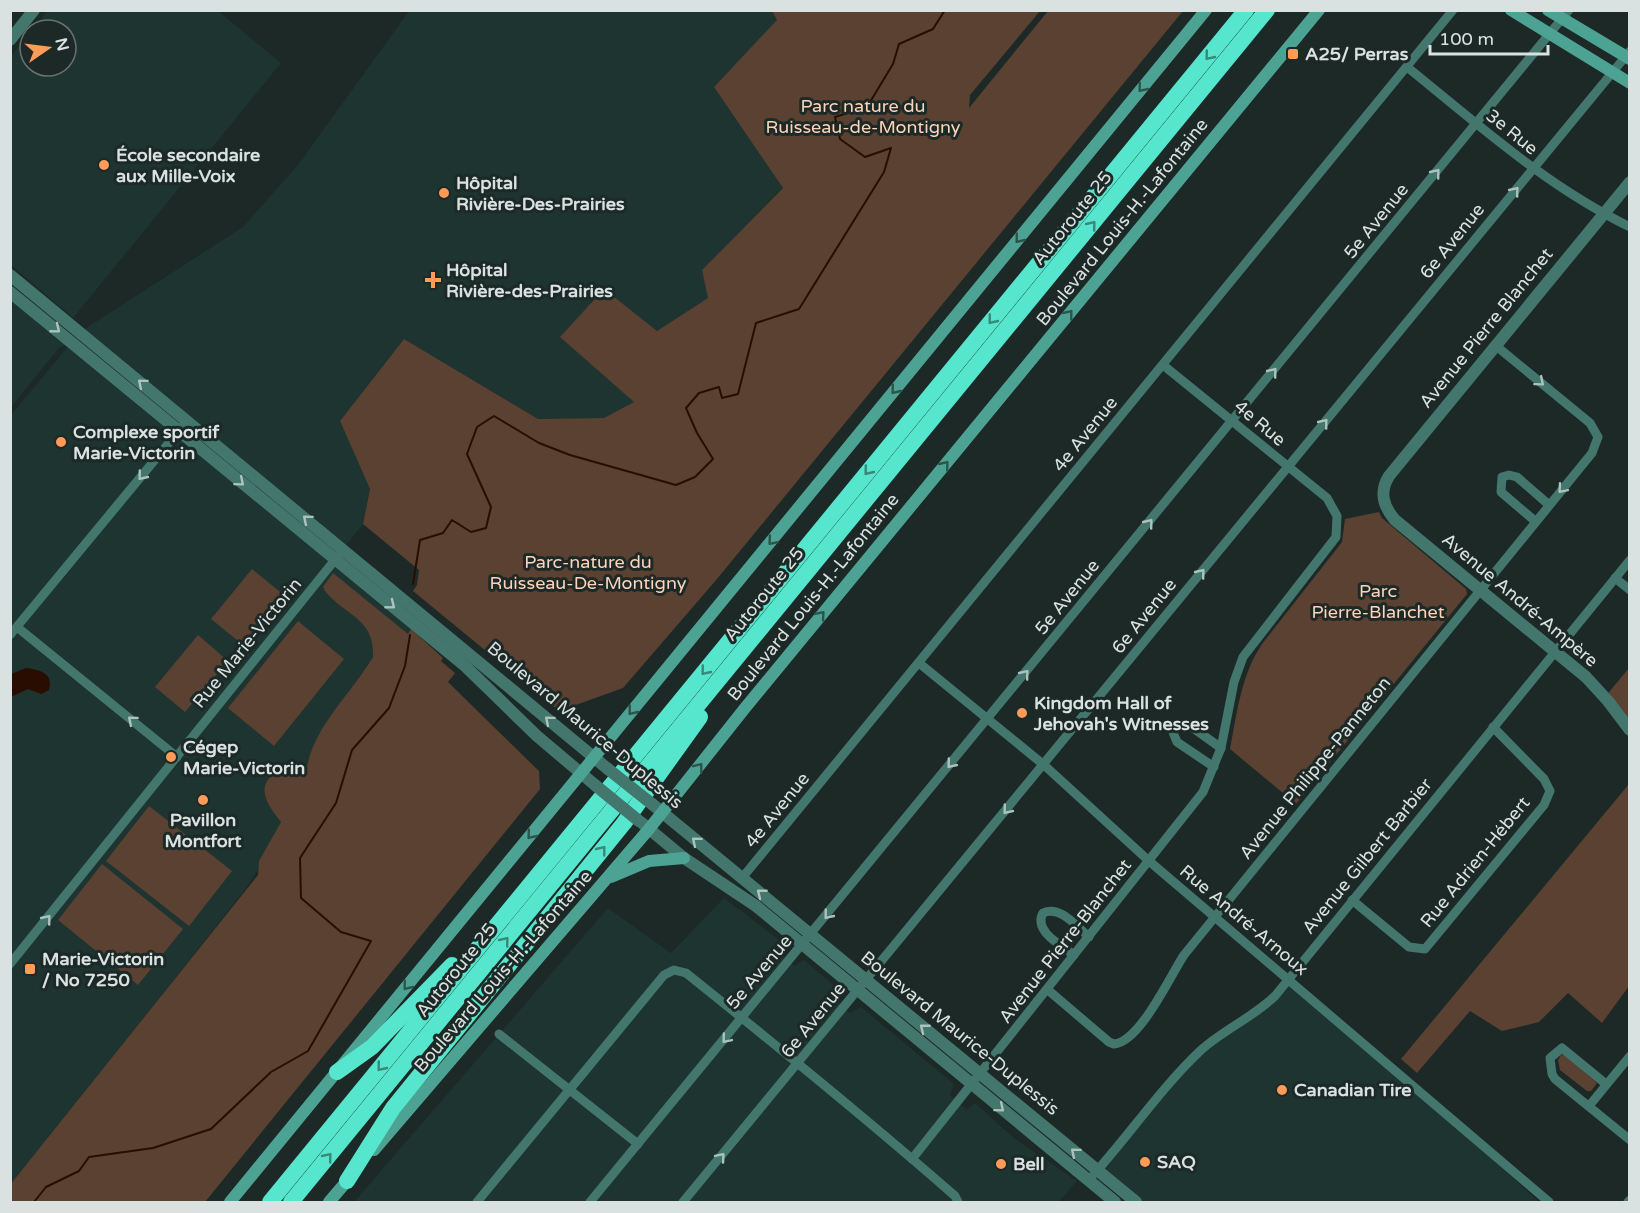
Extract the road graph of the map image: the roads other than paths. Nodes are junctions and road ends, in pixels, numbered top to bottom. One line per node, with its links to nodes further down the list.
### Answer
1 (34, 10): 11 (street)
2 (1206, 10): 48 (main road, one-way to 48)
3 (1246, 10): 59 (highway, Autoroute 25, one-way to 59)
4 (1267, 10): 41 (highway, Autoroute 25, one-way to 4)
5 (1319, 10): 52 (main road, Boulevard Louis-H.-Lafontaine, one-way to 5)
6 (1453, 10): 13 (street, 4e Avenue)
7 (1511, 10): 10 (main road)
8 (1548, 10): 9 (main road)
9 (1566, 15): 10 (street, 5e Avenue); 12 (main road)
10 (1549, 36): 14 (main road); 16 (street, 5e Avenue)
11 (10, 40)
12 (1628, 55): 14 (street, 6e Avenue)
13 (1407, 67): 16 (street, 3e Rue); 24 (street, 4e Avenue)
14 (1612, 73): 15 (main road); 17 (street, 6e Avenue)
15 (1629, 83)
16 (1477, 124): 17 (street, 3e Rue); 26 (street, 5e Avenue, one-way to 16)
17 (1532, 169): 19 (street, 3e Rue); 28 (street, 6e Avenue, one-way to 17)
18 (1629, 182): 19 (street, Avenue Pierre Blanchet)
19 (1603, 214): 20 (street, 3e Rue); 23 (street, Avenue Pierre Blanchet)
20 (1629, 227)
21 (10, 275): 25 (street, Boulevard Maurice-Duplessis, one-way to 21)
22 (10, 292): 27 (street, Boulevard Maurice-Duplessis, one-way to 27)
23 (1495, 345): 29 (street, Avenue Pierre Blanchet); 30 (street, Avenue Philippe-Panneton, one-way to 30)
24 (1162, 365): 26 (street, 4e Rue); 42 (street, 4e Avenue)
25 (187, 421): 27 (street); 33 (street, Boulevard Maurice-Duplessis, one-way to 25)
26 (1233, 422): 28 (street, 4e Rue); 43 (street, 5e Avenue, one-way to 26)
27 (179, 431): 33 (street, Boulevard Maurice-Duplessis, one-way to 33); 38 (street, one-way to 38)
28 (1288, 467): 31 (street, 4e Rue); 49 (street, 6e Avenue, one-way to 28)
29 (1384, 502): 36 (street, Avenue André-Ampère)
30 (1548, 504): 32 (street, Avenue Philippe-Panneton); 32 (street)
31 (1334, 509): 46 (street, Avenue Pierre-Blanchet)
32 (1535, 521): 36 (street, Avenue Philippe-Panneton)
33 (339, 554): 47 (street, Rue Marie-Victorin); 48 (street, Boulevard Maurice-Duplessis, one-way to 33); 51 (street, Boulevard Maurice-Duplessis, one-way to 51)
34 (1629, 560): 35 (street, Avenue Gilbert Barbier)
35 (1615, 578): 37 (street); 40 (street, Avenue Gilbert Barbier)
36 (1481, 590): 40 (street, Avenue André-Ampère); 60 (street, Avenue Philippe-Panneton)
37 (1629, 590)
38 (17, 627): 39 (street); 47 (street, one-way to 38)
39 (10, 635)
40 (1554, 651): 44 (street, Avenue Gilbert Barbier); 45 (street, Avenue André-Ampère)
41 (737, 658): 84 (highway, one-way to 41); 88 (highway, Autoroute 25, one-way to 41)
42 (919, 663): 43 (street, Rue André-Arnoux); 56 (street, 4e Avenue)
43 (988, 719): 49 (street, Rue André-Arnoux); 61 (street, 5e Avenue, one-way to 61)
44 (1493, 727): 58 (street, Avenue Gilbert Barbier); 58 (street, Rue Adrien-Hébert)
45 (1629, 730)
46 (1221, 748): 50 (street, Avenue Pierre-Blanchet); 50 (street)
47 (177, 757): 65 (street, Rue Marie-Victorin, one-way to 47)
48 (595, 757): 51 (main road); 52 (street, Boulevard Maurice-Duplessis, bridge)
49 (1044, 765): 55 (street, Rue André-Arnoux); 67 (street, 6e Avenue, one-way to 67)
50 (1214, 767): 55 (street, Avenue Pierre-Blanchet)
51 (581, 774): 53 (street, Boulevard Maurice-Duplessis, bridge); 74 (main road, one-way to 74)
52 (662, 813): 53 (main road, Boulevard Louis-H.-Lafontaine); 56 (street, Boulevard Maurice-Duplessis, one-way to 52)
53 (649, 829): 54 (street, Boulevard Maurice-Duplessis); 57 (main road, Boulevard Louis-H.-Lafontaine)
54 (684, 858): 57 (main road); 63 (street, Boulevard Maurice-Duplessis)
55 (1149, 861): 60 (street, Rue André-Arnoux); 62 (street, Avenue Pierre-Blanchet)
56 (742, 878): 61 (street, Boulevard Maurice-Duplessis, one-way to 56)
57 (607, 879): 84 (main road, Boulevard Louis-H.-Lafontaine)
58 (1352, 900): 66 (street, Avenue Gilbert Barbier)
59 (511, 908): 74 (highway); 87 (highway, Autoroute 25, one-way to 87)
60 (1215, 917): 66 (street, Rue André-Arnoux); 69 (street, Avenue Philippe-Panneton)
61 (812, 934): 63 (street, 5e Avenue); 67 (street, Boulevard Maurice-Duplessis)
62 (1089, 937): 64 (street, Avenue Pierre-Blanchet); 64 (street)
63 (803, 945): 68 (street, Boulevard Maurice-Duplessis); 70 (street, 5e Avenue)
64 (1074, 955): 69 (street, Avenue Pierre-Blanchet)
65 (10, 964)
66 (1289, 979): 83 (street, Avenue Gilbert Barbier); 96 (street, Rue André-Arnoux)
67 (867, 980): 68 (street, 6e Avenue); 75 (street, Boulevard Maurice-Duplessis, one-way to 67)
68 (858, 990): 73 (street, 6e Avenue); 76 (street, Boulevard Maurice-Duplessis)
69 (1047, 990): 75 (street, Avenue Pierre-Blanchet)
70 (743, 1018): 73 (street); 78 (street); 81 (street, 5e Avenue, one-way to 81)
71 (499, 1034): 78 (street)
72 (1629, 1056): 77 (street)
73 (798, 1064): 82 (street); 92 (street, 6e Avenue, one-way to 73)
74 (337, 1072): 86 (main road)
75 (981, 1074): 76 (street, Avenue Pierre-Blanchet); 83 (street, Boulevard Maurice-Duplessis, one-way to 75)
76 (972, 1084): 82 (street, Avenue Pierre-Blanchet); 85 (street, Boulevard Maurice-Duplessis, one-way to 85)
77 (1606, 1084): 79 (street); 79 (street)
78 (570, 1090): 81 (street); 90 (street)
79 (1589, 1106): 80 (street)
80 (1629, 1140)
81 (638, 1144): 91 (street, 5e Avenue)
82 (912, 1159): 93 (street)
83 (1097, 1171): 85 (street, Avenue Gilbert Barbier); 95 (street, Boulevard Maurice-Duplessis)
84 (347, 1181): 89 (main road, Boulevard Louis-H.-Lafontaine)
85 (1089, 1181): 94 (street, Boulevard Maurice-Duplessis)
86 (230, 1203)
87 (270, 1203)
88 (291, 1203)
89 (329, 1203)
90 (477, 1203)
91 (590, 1203)
92 (683, 1203)
93 (958, 1203)
94 (1115, 1203)
95 (1136, 1203)
96 (1549, 1203)

